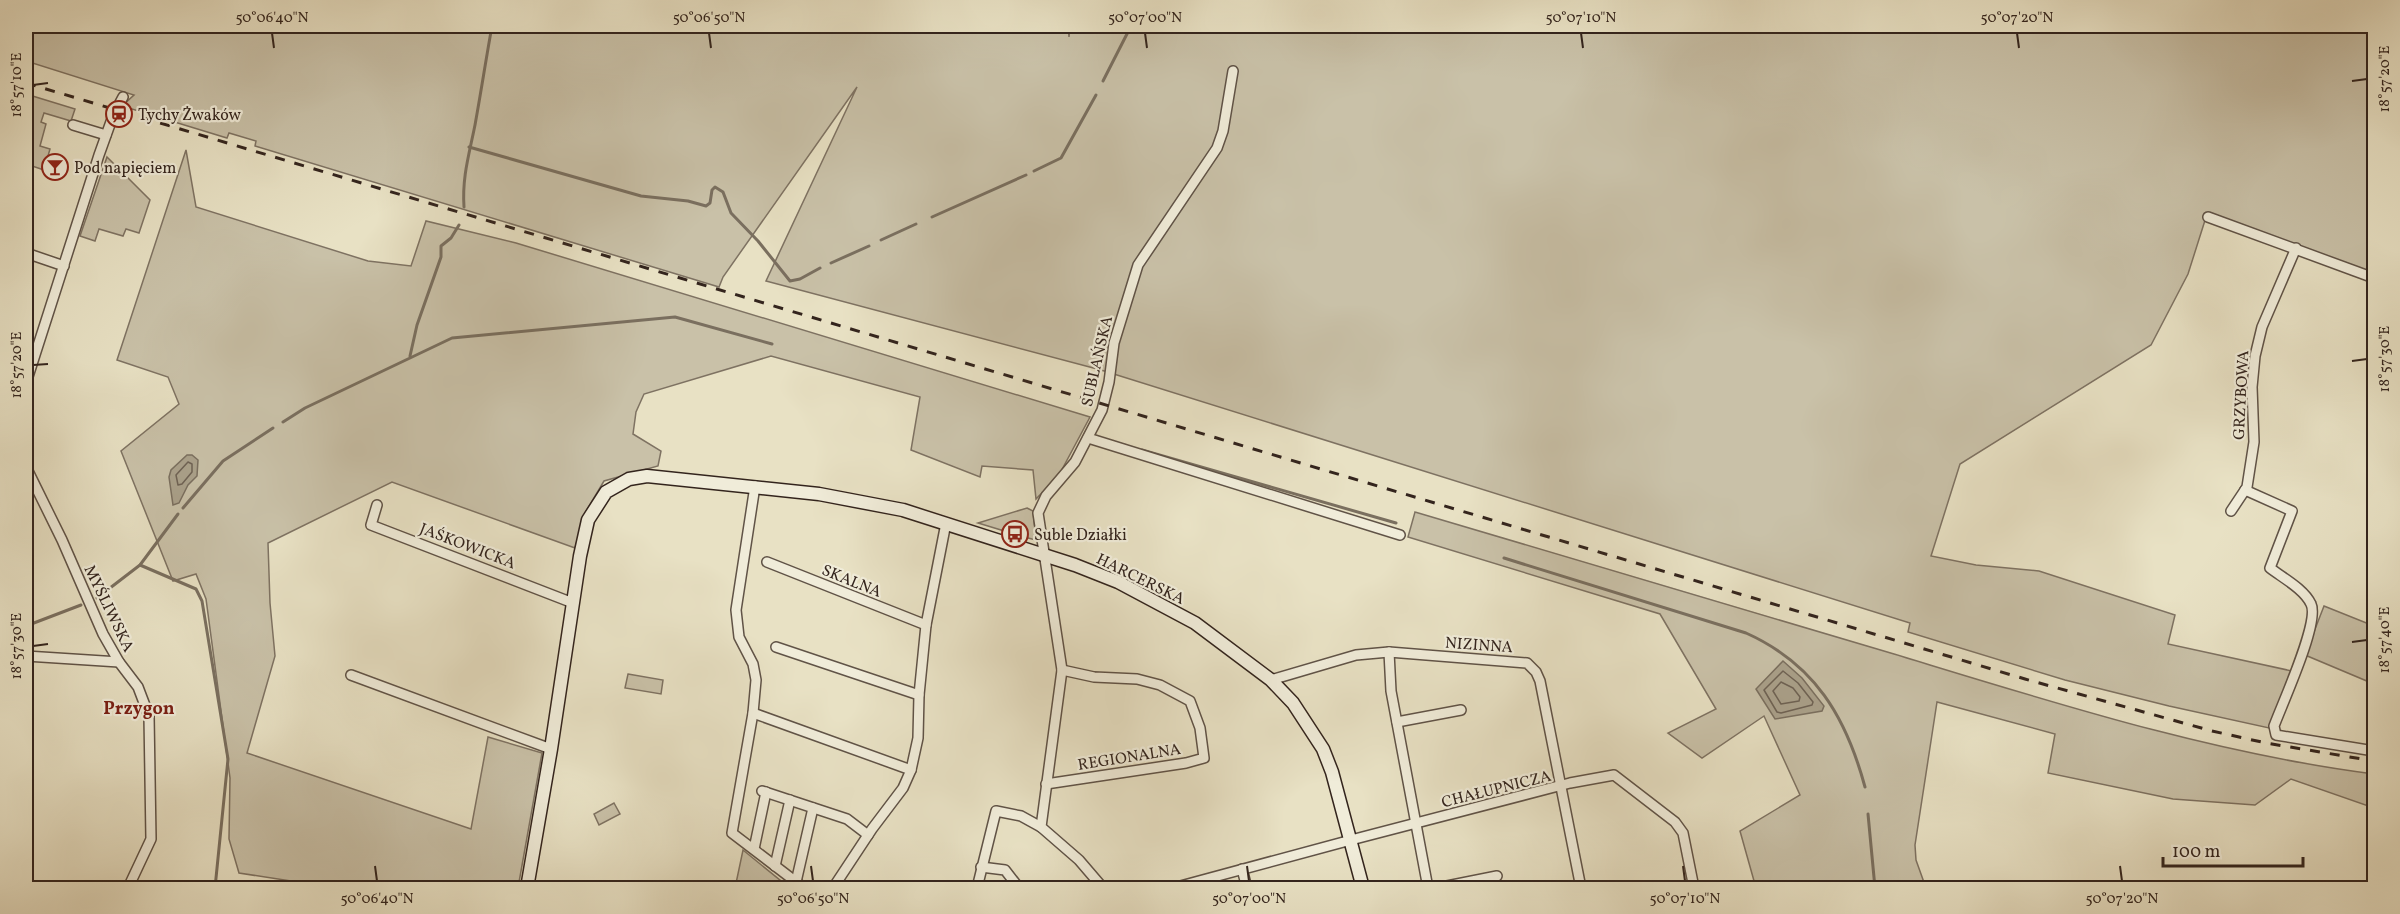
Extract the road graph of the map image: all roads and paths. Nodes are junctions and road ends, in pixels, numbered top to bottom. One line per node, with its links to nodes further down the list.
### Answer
1 (1233, 71): 11 (street, SUBLAŃSKA)
2 (123, 98): 4 (street)
3 (74, 125): 4 (street)
4 (106, 135): 8 (street)
5 (2208, 216): 6 (street)
6 (2295, 248): 9 (street); 15 (street, GRZYBOWA)
7 (26, 253): 8 (street)
8 (64, 266): 10 (street)
9 (2374, 278)
10 (26, 383)
11 (1088, 438): 19 (street); 20 (street, SUBLAŃSKA)
12 (26, 467): 13 (street, MYŚLIWSKA)
13 (29, 482): 27 (street, MYŚLIWSKA)
14 (755, 486): 18 (street, HARCERSKA); 22 (street); 33 (street)
15 (2245, 490): 17 (street, GRZYBOWA); 36 (street)
16 (377, 505): 22 (street, JAŚKOWICKA)
17 (2231, 511)
18 (946, 523): 20 (street, HARCERSKA); 23 (street)
19 (1400, 535)
20 (1045, 555): 28 (street, SUBLAŃSKA); 30 (street, HARCERSKA)
21 (767, 562): 23 (street, SKALNA)
22 (573, 603): 35 (street)
23 (926, 625): 31 (street)
24 (776, 647): 31 (street)
25 (1389, 652): 30 (street, NIZINNA); 34 (street); 39 (street, NIZINNA)
26 (26, 656): 27 (street)
27 (119, 662): 52 (street, MYŚLIWSKA)
28 (1062, 670): 38 (street, SUBLAŃSKA); 38 (street, REGIONALNA)
29 (351, 675): 35 (street)
30 (1271, 680): 45 (street, HARCERSKA)
31 (919, 695): 37 (street)
32 (1461, 710): 34 (street)
33 (753, 713): 37 (street); 46 (street)
34 (1397, 722): 42 (street)
35 (551, 749): 53 (street)
36 (2374, 751)
37 (911, 770): 44 (street)
38 (1046, 784): 43 (street, SUBLAŃSKA)
39 (1559, 787): 42 (street, CHAŁUPNICZA); 63 (street, NIZINNA); 64 (street, CHAŁUPNICZA)
40 (790, 800): 41 (street); 46 (street); 47 (street)
41 (813, 808): 44 (street); 51 (street)
42 (1417, 824): 45 (street, CHAŁUPNICZA); 61 (street)
43 (1041, 827): 48 (street); 57 (street)
44 (870, 832): 54 (street)
45 (1351, 840): 49 (street, CHAŁUPNICZA); 60 (street, HARCERSKA)
46 (754, 849): 47 (street)
47 (775, 866): 51 (street)
48 (981, 867): 55 (street); 56 (street)
49 (1242, 869): 58 (street, CHAŁUPNICZA); 59 (street)
50 (1497, 876): 62 (street)
51 (800, 885)
52 (128, 888)
53 (527, 888)
54 (833, 888)
55 (977, 888)
56 (1019, 888)
57 (1103, 888)
58 (1173, 888)
59 (1247, 888)
60 (1363, 888)
61 (1428, 888)
62 (1437, 888)
63 (1581, 888)
64 (1694, 888)

